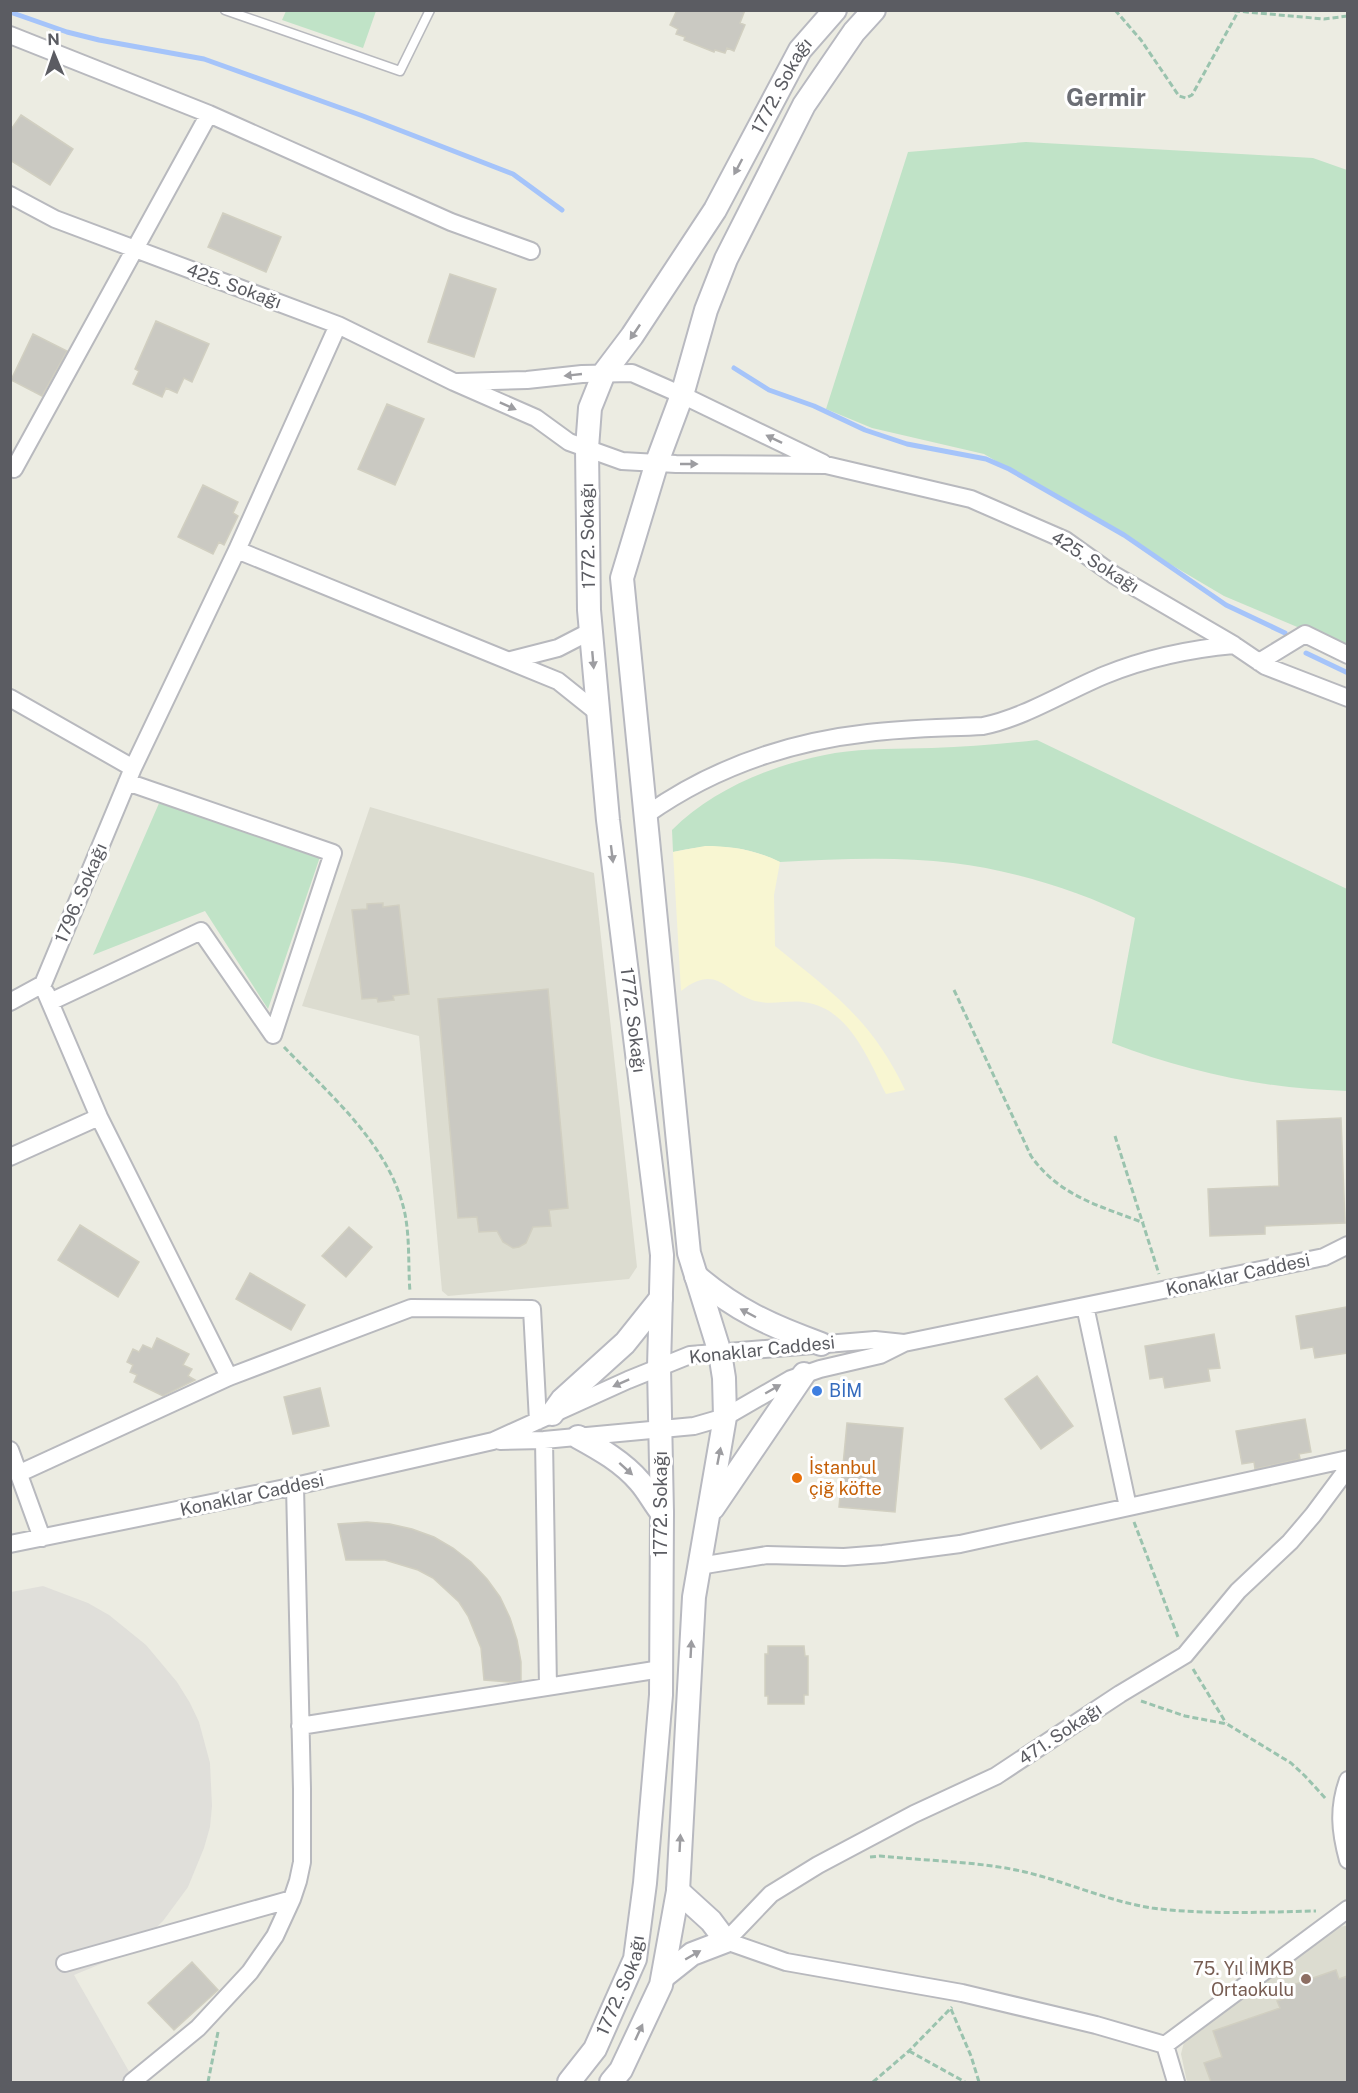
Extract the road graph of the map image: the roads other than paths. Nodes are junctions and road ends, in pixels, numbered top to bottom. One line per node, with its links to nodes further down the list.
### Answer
1 (225, 10): 2 (lane)
2 (430, 10)
3 (874, 10): 13 (street, 1772. Sokağı)
4 (833, 11): 11 (street, 1772. Sokağı, one-way to 11)
5 (10, 35): 6 (street)
6 (209, 114): 8 (street); 9 (street)
7 (10, 195): 8 (street, 425. Sokağı)
8 (135, 249): 10 (street, 425. Sokağı); 17 (street)
9 (531, 251)
10 (338, 325): 12 (street, 425. Sokağı); 18 (street, 1796. Sokağı)
11 (604, 373): 12 (street, 425. Sokağı, one-way to 12); 13 (street, 425. Sokağı); 14 (street, 1772. Sokağı)
12 (454, 382): 14 (street, 425. Sokağı, one-way to 14)
13 (682, 394): 15 (street, 1772. Sokağı); 16 (street, 425. Sokağı, one-way to 13)
14 (587, 448): 15 (street, 425. Sokağı); 19 (street, 1772. Sokağı)
15 (657, 462): 16 (street, 425. Sokağı, one-way to 16); 30 (street, 1772. Sokağı)
16 (826, 465): 21 (street, 425. Sokağı)
17 (14, 469)
18 (237, 550): 24 (street); 29 (street, 1796. Sokağı)
19 (591, 631): 24 (street); 28 (street, 1772. Sokağı, one-way to 28)
20 (1305, 634): 22 (street); 23 (street); 25 (street)
21 (1234, 645): 25 (street, 425. Sokağı); 30 (street)
22 (1347, 646)
23 (1347, 655)
24 (511, 660): 28 (street)
25 (1259, 662): 27 (street, 425. Sokağı)
26 (10, 698): 29 (street)
27 (1347, 698)
28 (598, 713): 40 (street, 1772. Sokağı, one-way to 40)
29 (130, 775): 31 (street, 1796. Sokağı); 33 (street)
30 (646, 815): 39 (street, 1772. Sokağı)
31 (43, 984): 32 (street); 33 (street)
32 (10, 1002)
33 (50, 1002): 34 (street)
34 (99, 1117): 35 (street); 47 (street)
35 (10, 1157)
36 (1347, 1245): 37 (street, Konaklar Caddesi)
37 (1324, 1257): 38 (street, Konaklar Caddesi); 41 (street, Konaklar Caddesi)
38 (1347, 1259)
39 (696, 1276): 43 (street, one-way to 39); 44 (street, 1772. Sokağı)
40 (661, 1298): 45 (street, 1772. Sokağı); 48 (street)
41 (1085, 1306): 42 (street, Konaklar Caddesi); 59 (street)
42 (904, 1343): 43 (street, Konaklar Caddesi); 46 (street, Konaklar Caddesi)
43 (821, 1344): 44 (street, Konaklar Caddesi)
44 (720, 1353): 45 (street, Konaklar Caddesi); 49 (street, 1772. Sokağı)
45 (659, 1367): 48 (street, Konaklar Caddesi, one-way to 48); 50 (street, 1772. Sokağı)
46 (804, 1374): 49 (street, Konaklar Caddesi, one-way to 46); 61 (street)
47 (229, 1377): 48 (street); 57 (street)
48 (545, 1417): 53 (street, Konaklar Caddesi)
49 (725, 1417): 50 (street, Konaklar Caddesi); 61 (street, 1772. Sokağı, one-way to 49)
50 (661, 1431): 51 (street, Konaklar Caddesi); 60 (street, 1772. Sokağı)
51 (578, 1437): 52 (street, Konaklar Caddesi); 60 (street, one-way to 60)
52 (544, 1440): 53 (street, Konaklar Caddesi); 66 (street)
53 (493, 1441): 58 (street, Konaklar Caddesi)
54 (10, 1450): 57 (street)
55 (1347, 1459): 59 (street)
56 (1347, 1468): 73 (street, 471. Sokağı)
57 (20, 1473): 62 (street)
58 (295, 1486): 62 (street, Konaklar Caddesi); 67 (street)
59 (1128, 1507): 64 (street)
60 (662, 1513): 65 (street, 1772. Sokağı)
61 (707, 1517): 64 (street, 1772. Sokağı)
62 (42, 1538): 63 (street, Konaklar Caddesi)
63 (10, 1544)
64 (699, 1566): 70 (street, 1772. Sokağı, one-way to 64)
65 (661, 1669): 66 (street); 78 (street, 1772. Sokağı)
66 (548, 1687): 67 (street)
67 (300, 1726): 71 (street)
68 (1347, 1780): 69 (street)
69 (1347, 1860)
70 (678, 1891): 73 (street); 75 (street, 1772. Sokağı)
71 (292, 1899): 74 (street); 77 (street)
72 (1346, 1910): 76 (street)
73 (726, 1941): 75 (street, one-way to 73); 76 (street)
74 (65, 1963)
75 (663, 1977): 79 (street, 1772. Sokağı, one-way to 75)
76 (1165, 2045): 80 (street)
77 (132, 2082)
78 (569, 2082)
79 (610, 2082)
80 (1176, 2082)

